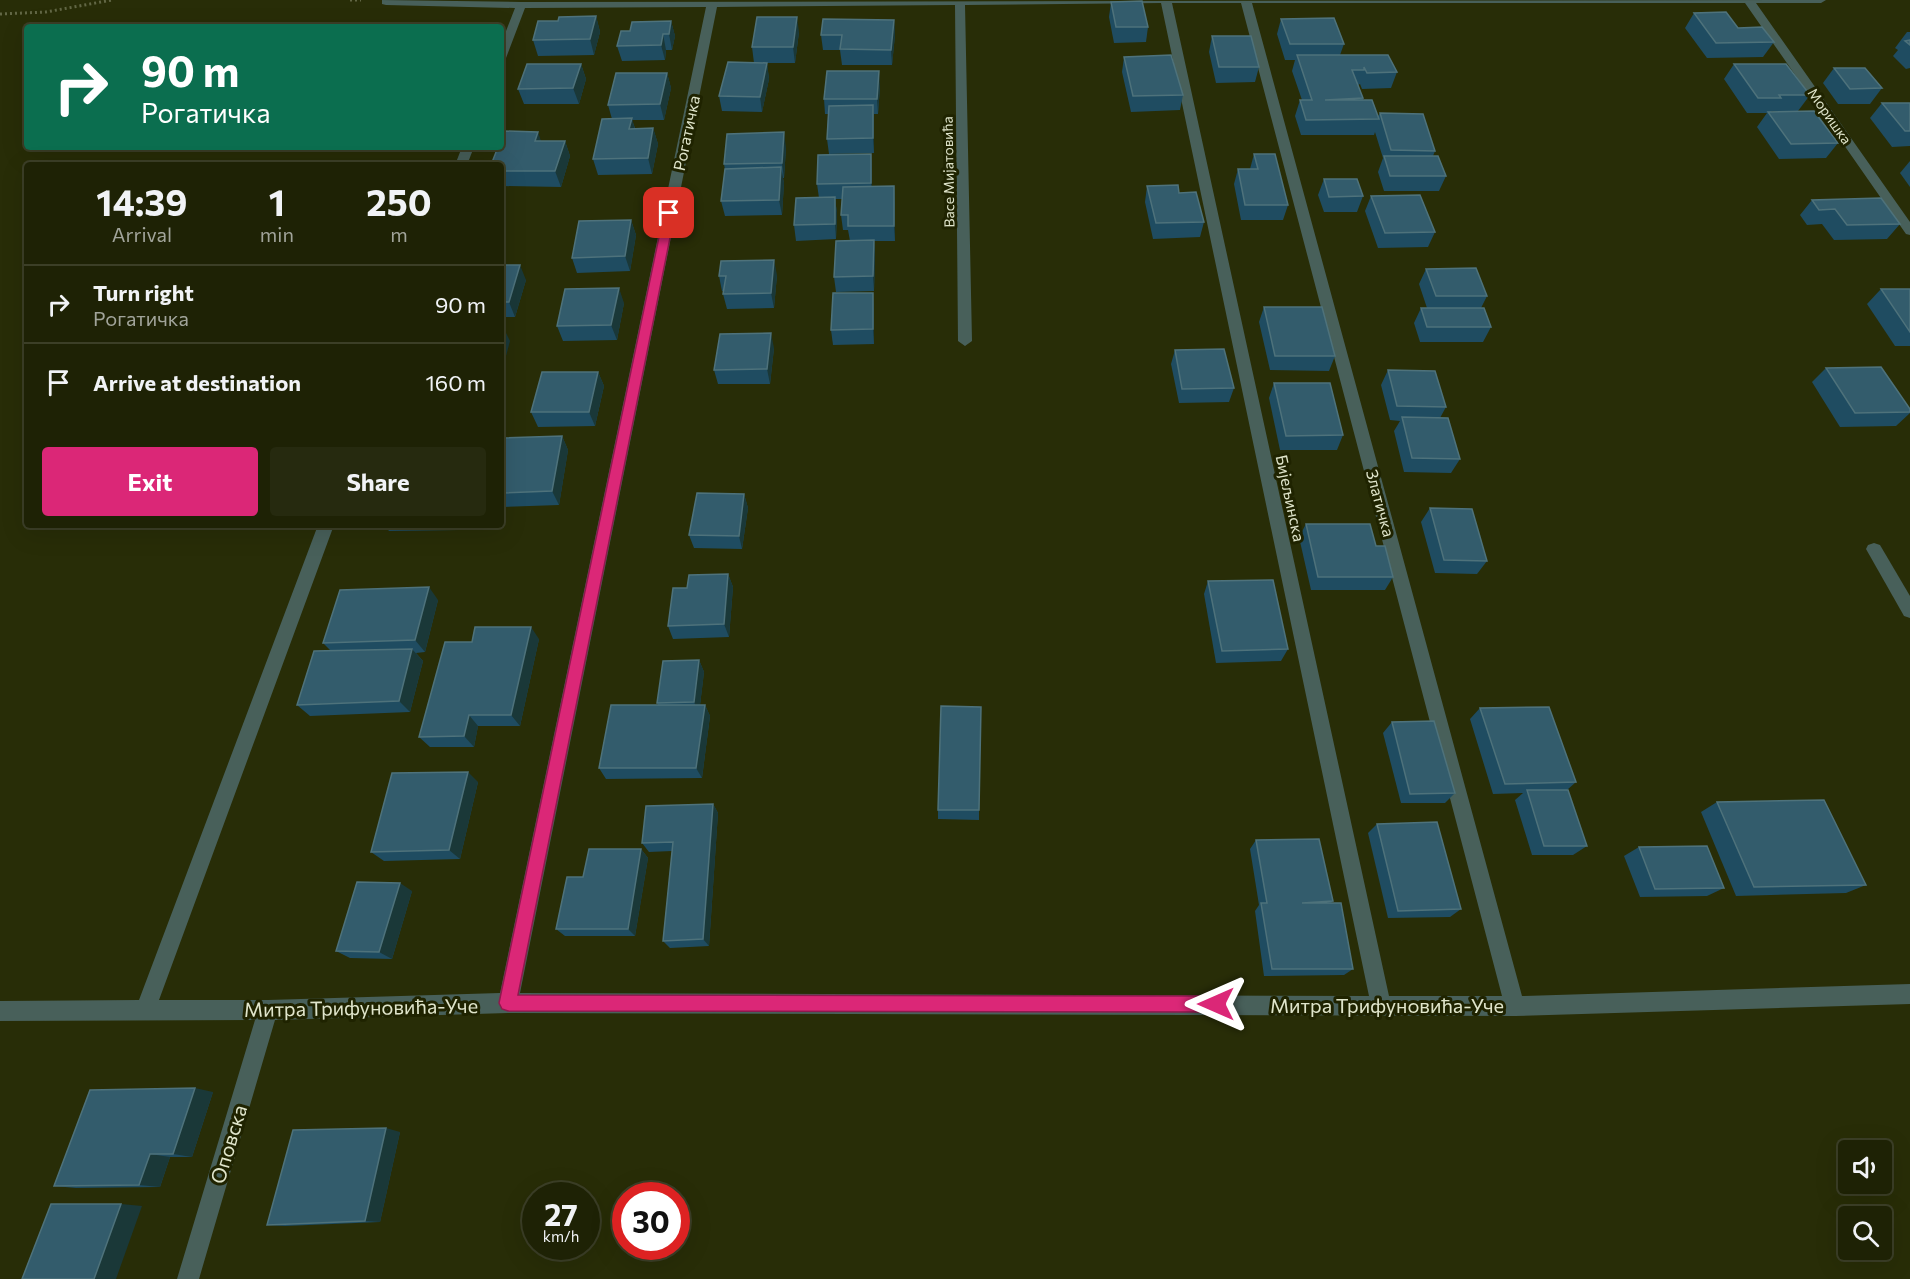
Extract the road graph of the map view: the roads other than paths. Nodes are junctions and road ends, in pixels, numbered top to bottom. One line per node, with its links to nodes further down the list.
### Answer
1 (1166, 0): 5 (street); 6 (street); 22 (street, Бијељинска)
2 (1324, 0): 6 (street); 7 (street)
3 (1730, 0): 7 (street); 8 (street)
4 (1821, 0): 8 (street)
5 (1142, 1): 11 (street)
6 (1246, 1): 23 (street, Златичка)
7 (1541, 1)
8 (1749, 1): 15 (street, Моришка)
9 (386, 2): 13 (street)
10 (674, 2): 12 (street); 13 (street)
11 (960, 3): 12 (street); 16 (street, Васе Мијатовића)
12 (712, 4): 21 (street, Рогатичка)
13 (521, 5): 14 (street)
14 (504, 50)
15 (1910, 231)
16 (965, 341)
17 (325, 528): 26 (street)
18 (1874, 549): 19 (street)
19 (1910, 611)
20 (1910, 994): 23 (street, Митра Трифуновића-Уче)
21 (508, 1003): 22 (street, Митра Трифуновића-Уче); 24 (street, Митра Трифуновића-Уче)
22 (1381, 1004): 23 (street, Митра Трифуновића-Уче)
23 (1515, 1006)
24 (268, 1010): 26 (street, Митра Трифуновића-Уче); 27 (street, Оповска)
25 (0, 1011): 26 (street, Митра Трифуновића-Уче)
26 (145, 1011)
27 (188, 1279)

